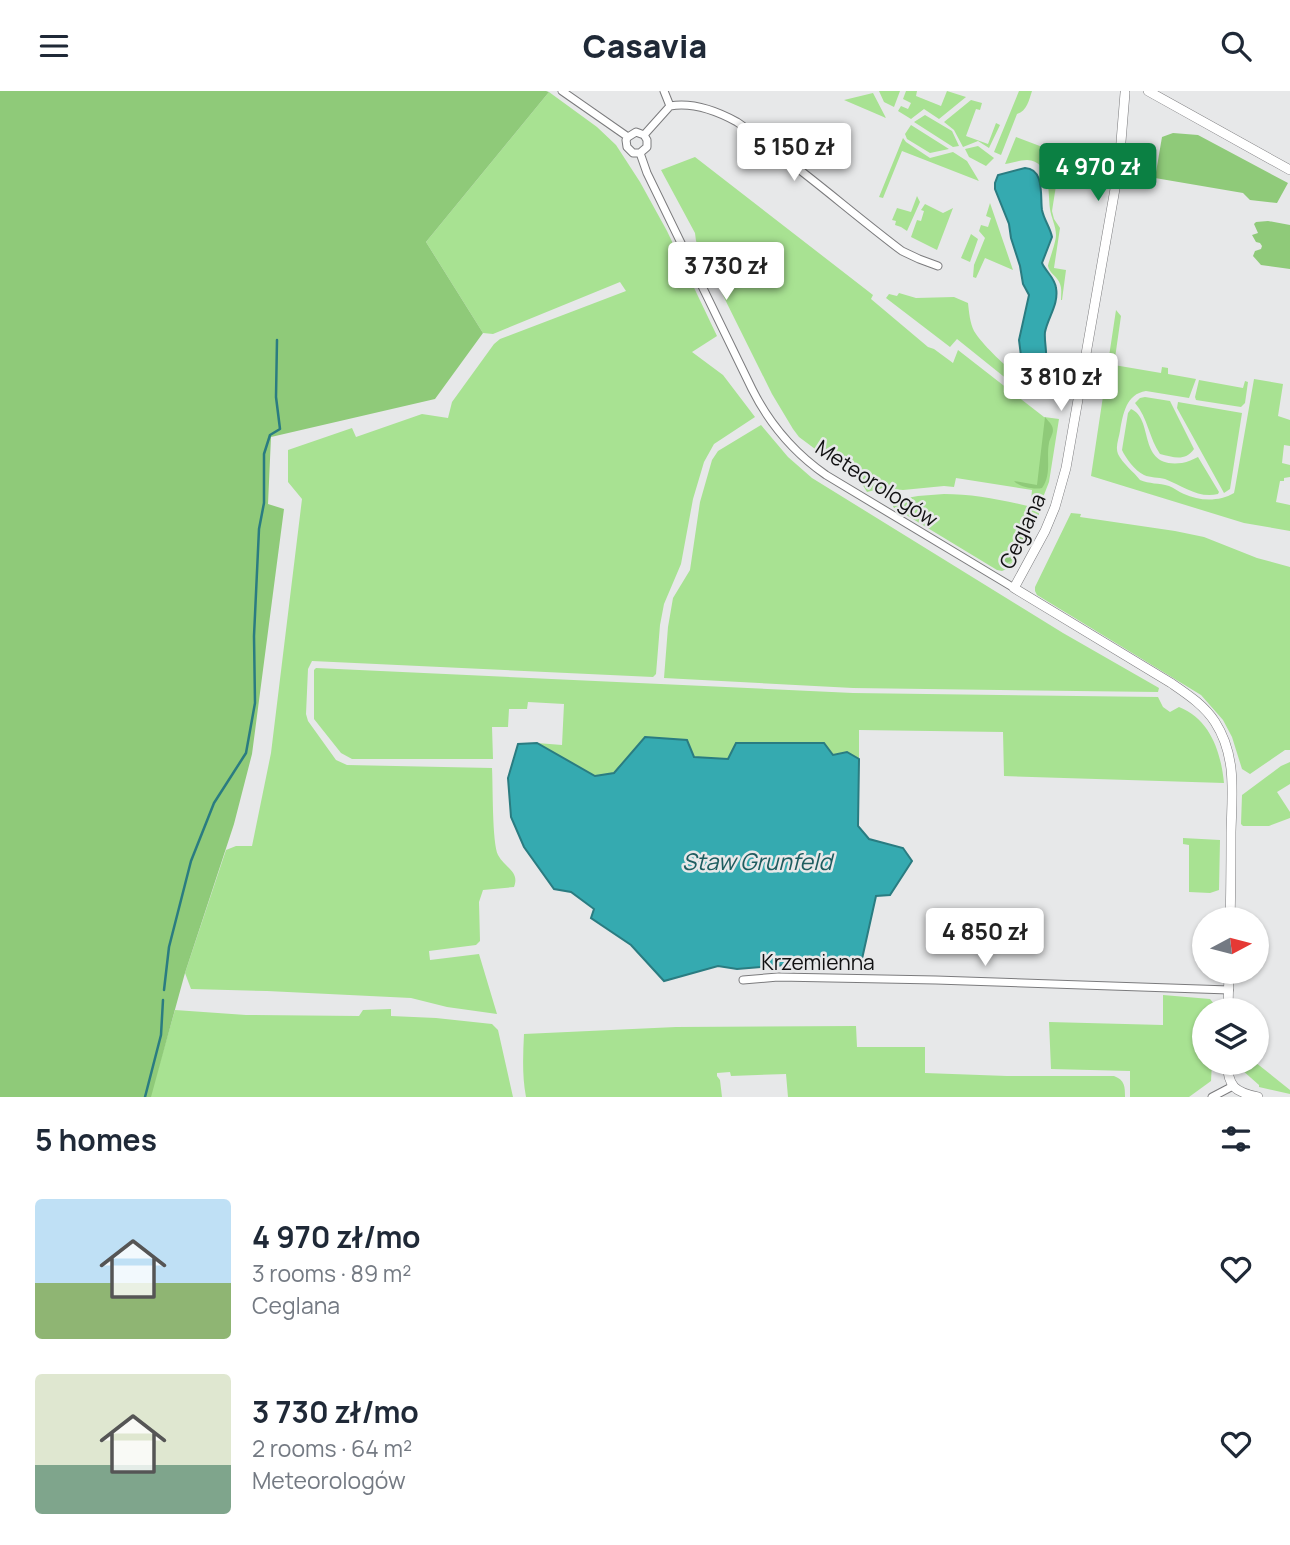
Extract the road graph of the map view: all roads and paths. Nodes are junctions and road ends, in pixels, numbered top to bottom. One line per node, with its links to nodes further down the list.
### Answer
1 (562, 91): 7 (street, Meteorologów)
2 (664, 91): 5 (street)
3 (1148, 91): 9 (street)
4 (1127, 92): 11 (street, Ceglana)
5 (670, 106): 6 (street); 10 (street)
6 (644, 135): 7 (street); 8 (street)
7 (628, 137): 8 (street, Meteorologów)
8 (640, 153): 11 (street, Meteorologów)
9 (1290, 170)
10 (938, 266)
11 (1014, 588): 12 (street, Ceglana)
12 (1230, 907)
13 (743, 980): 15 (street, Krzemienna)
14 (1228, 984): 15 (street)
15 (1228, 990): 16 (street)
16 (1228, 998)
17 (1228, 1075): 18 (street)
18 (1233, 1086): 19 (street); 20 (street)
19 (1212, 1097)
20 (1258, 1097)

